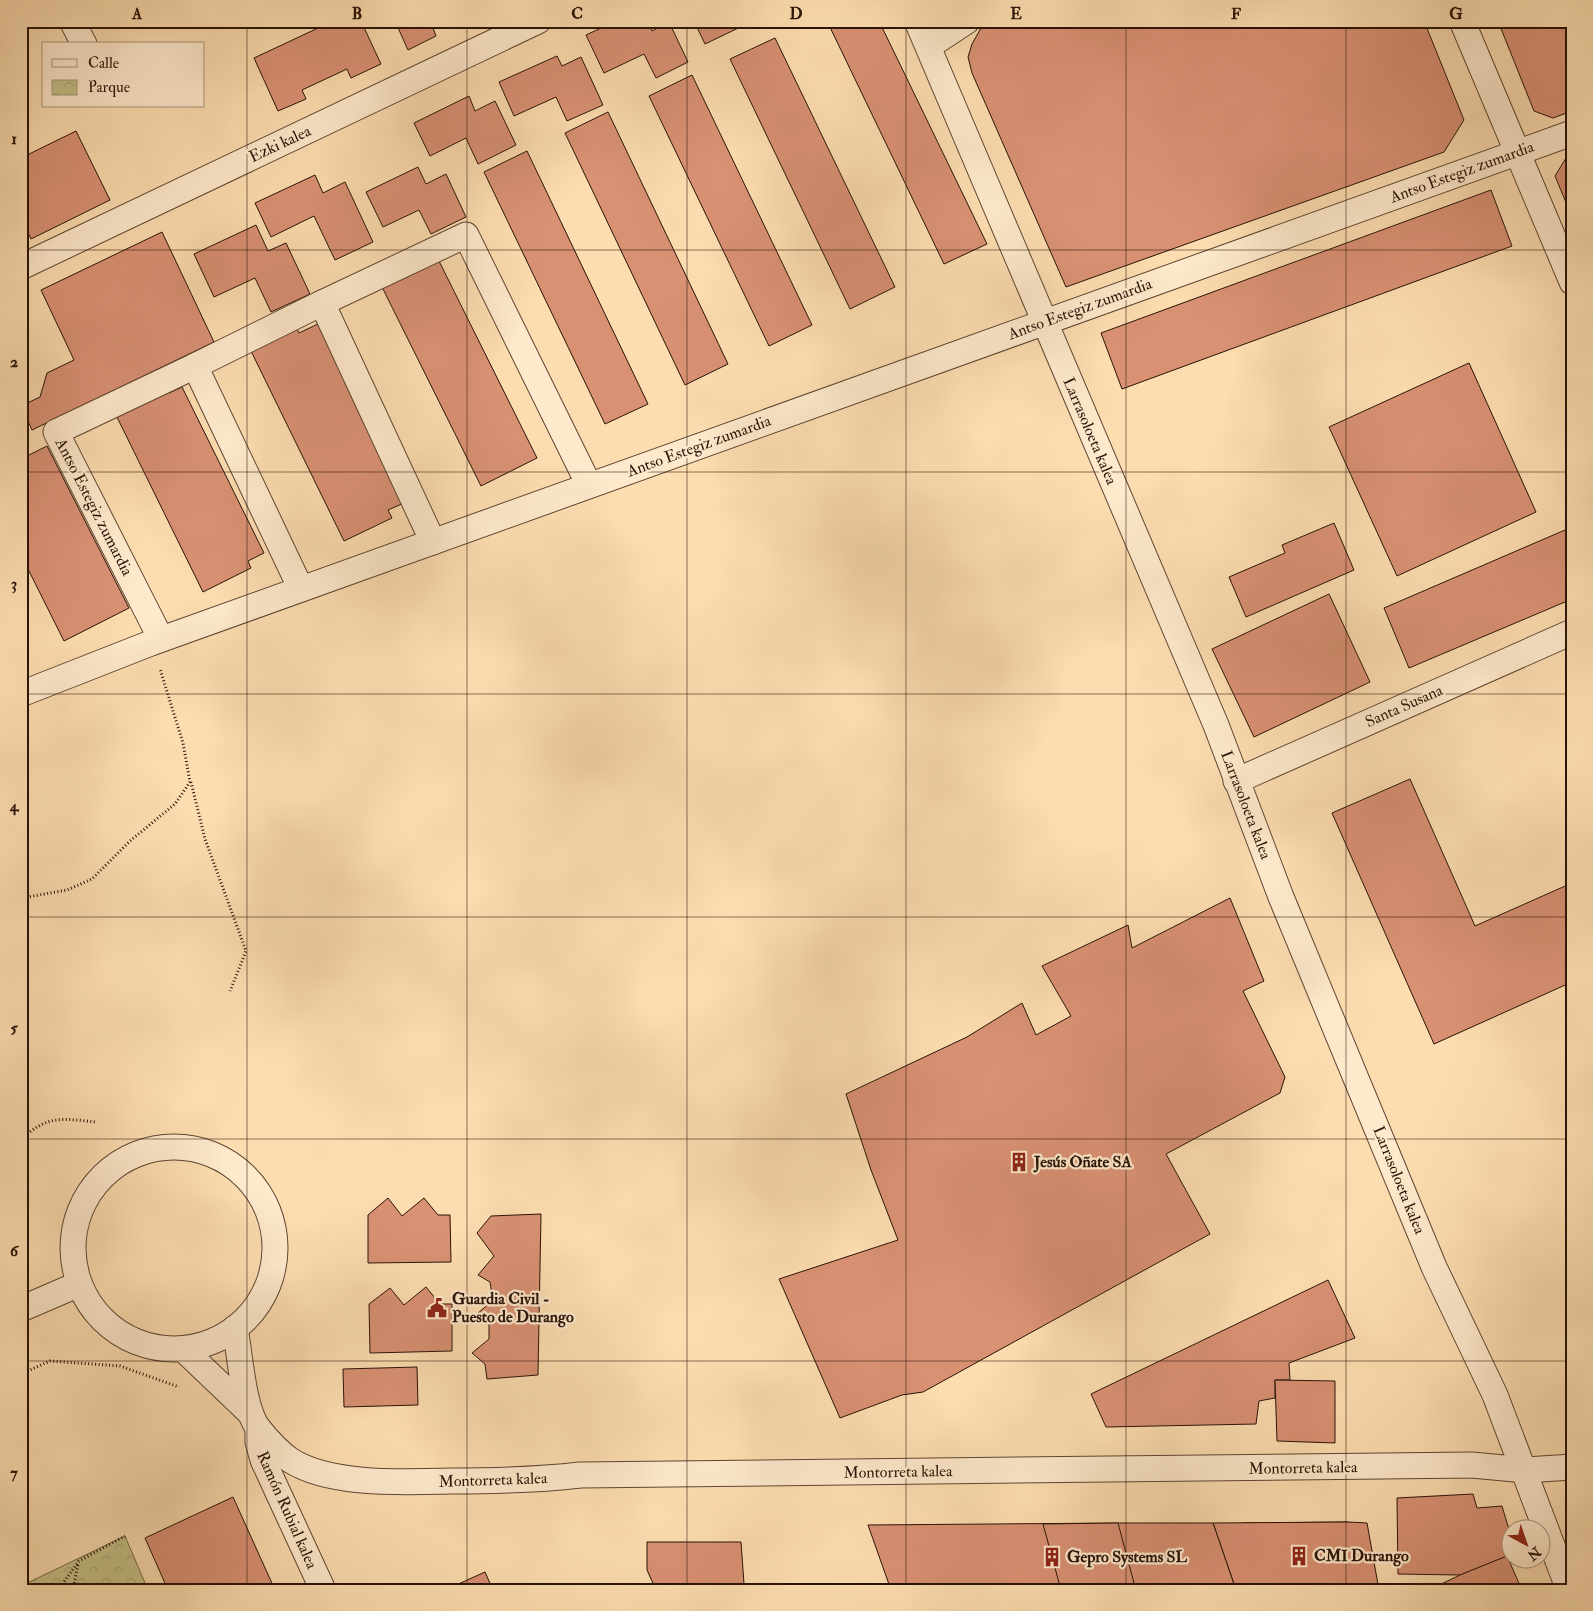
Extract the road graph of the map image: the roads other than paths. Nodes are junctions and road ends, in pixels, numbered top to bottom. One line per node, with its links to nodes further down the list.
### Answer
1 (72, 21): 6 (street)
2 (538, 21): 10 (street, Ezki kalea)
3 (917, 21): 7 (street, Larrasoloeta kalea)
4 (967, 21): 7 (street)
5 (1462, 21): 9 (street)
6 (83, 42)
7 (929, 46): 13 (street, Larrasoloeta kalea)
8 (1572, 133): 9 (street, Antso Estegiz zumardia)
9 (1518, 152): 11 (street); 13 (street, Antso Estegiz zumardia)
10 (21, 267)
11 (1572, 282)
12 (322, 303): 14 (street, Antso Estegiz zumardia); 15 (street, Antso Estegiz zumardia); 16 (street)
13 (1044, 322): 15 (street, Antso Estegiz zumardia); 21 (street, Larrasoloeta kalea)
14 (195, 366): 17 (street); 19 (street, Antso Estegiz zumardia)
15 (589, 485): 16 (street, Antso Estegiz zumardia)
16 (433, 542): 17 (street, Antso Estegiz zumardia)
17 (301, 589): 19 (street, Antso Estegiz zumardia)
18 (1572, 632): 21 (street, Santa Susana)
19 (156, 641): 20 (street, Antso Estegiz zumardia)
20 (21, 694)
21 (1236, 782): 28 (street, Larrasoloeta kalea)
22 (79, 1284): 23 (street); 24 (street); 25 (street)
23 (21, 1310)
24 (236, 1328): 25 (street); 26 (street)
25 (183, 1349): 26 (street, Montorreta kalea)
26 (254, 1420): 28 (street, Montorreta kalea); 29 (street, Ramón Rubial kalea)
27 (1572, 1467): 28 (street, Montorreta kalea)
28 (1526, 1470): 30 (street, Larrasoloeta kalea)
29 (323, 1590)
30 (1570, 1590)

